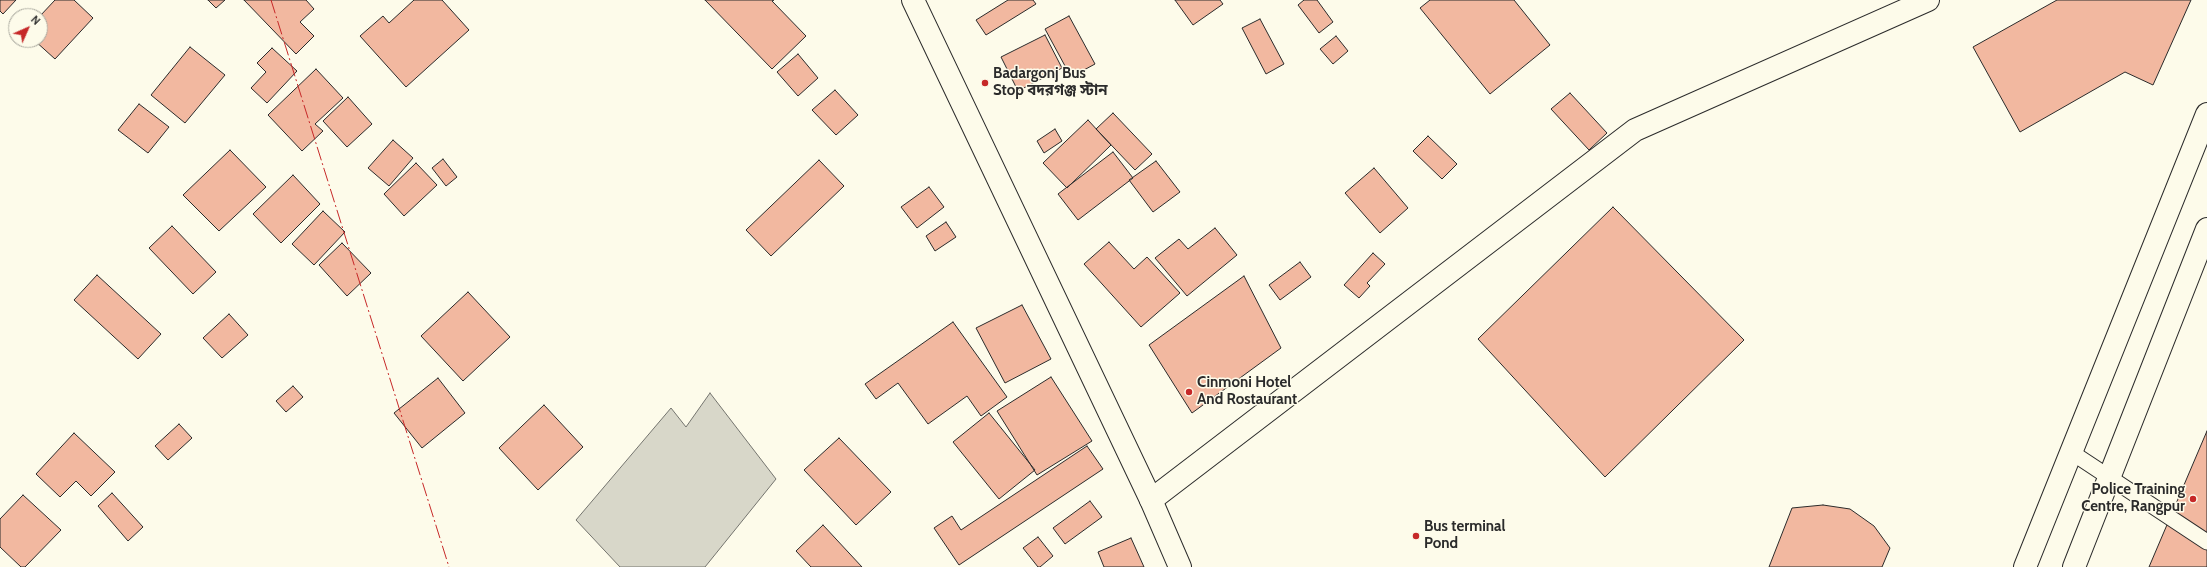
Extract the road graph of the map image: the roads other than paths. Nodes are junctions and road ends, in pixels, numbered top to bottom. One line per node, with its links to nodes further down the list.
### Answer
1 (914, 0): 7 (main road)
2 (1928, 0): 7 (main road)
3 (2207, 114): 5 (main road)
4 (2207, 229): 6 (main road)
5 (2071, 452): 6 (lane); 10 (main road)
6 (2109, 477): 8 (lane); 11 (main road)
7 (1151, 500): 9 (main road)
8 (2207, 542)
9 (1180, 567)
10 (2025, 567)
11 (2074, 567)

